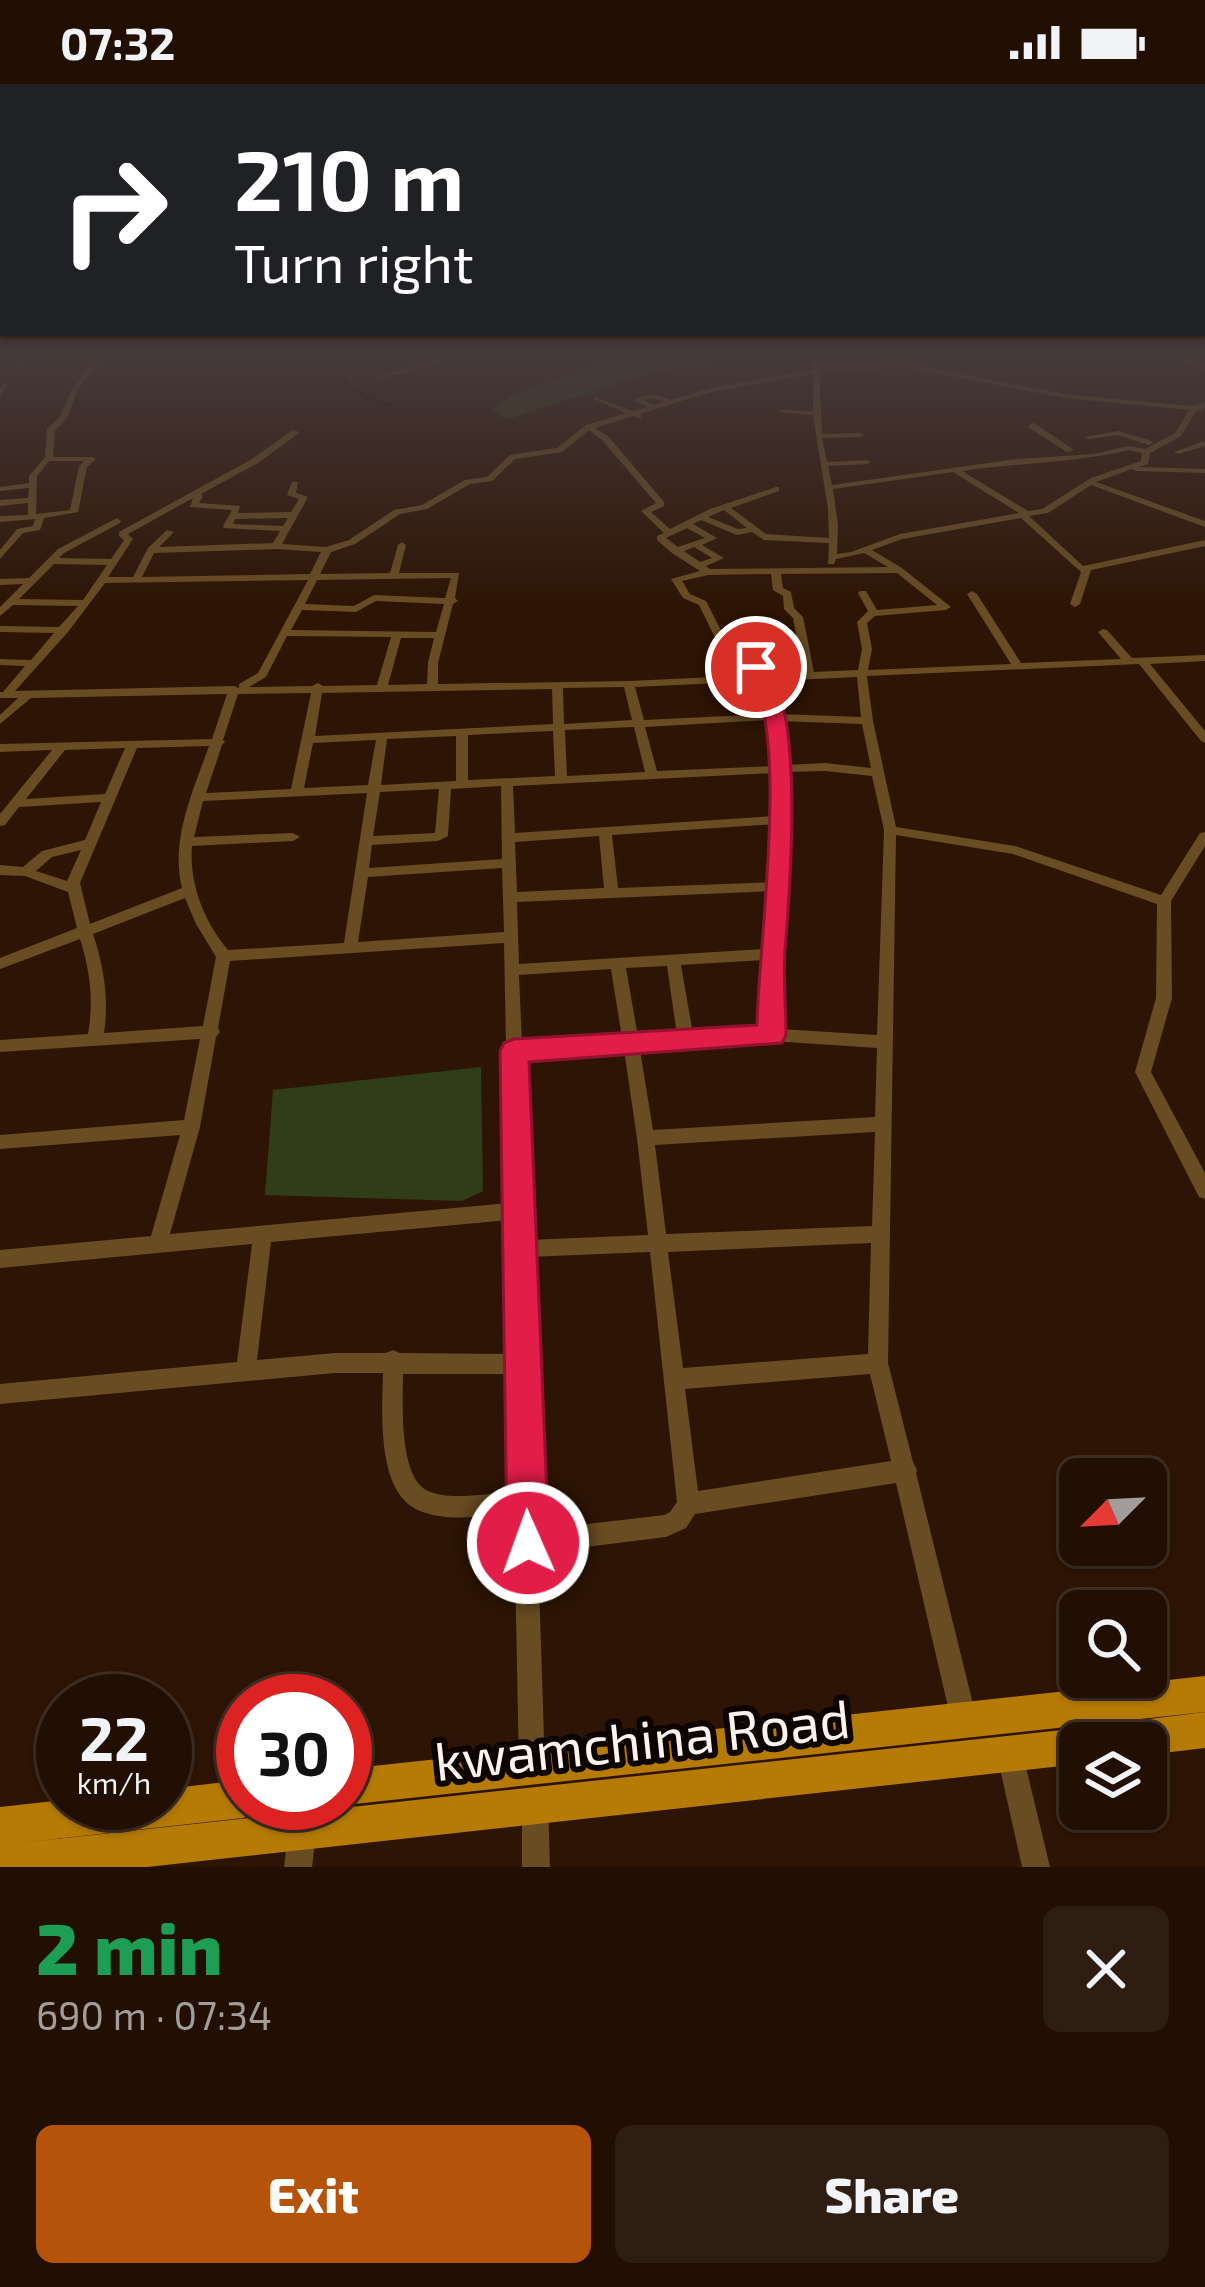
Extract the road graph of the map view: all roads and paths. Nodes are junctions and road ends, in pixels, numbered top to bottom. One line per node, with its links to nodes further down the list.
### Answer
1 (50, 442): 15 (street)
2 (280, 442): 28 (street)
3 (570, 442): 55 (street)
4 (609, 442): 44 (street)
5 (820, 442): 18 (street)
6 (1051, 442): 10 (street)
7 (1143, 442): 11 (street)
8 (1163, 442): 11 (street)
9 (1205, 444): 13 (street)
10 (1056, 446): 14 (street); 16 (street)
11 (1158, 446): 12 (street)
12 (1146, 452): 14 (street); 19 (street)
13 (1178, 452)
14 (1079, 458): 16 (street)
15 (48, 459): 22 (street); 34 (street)
16 (1045, 459): 20 (street)
17 (867, 462): 18 (street)
18 (826, 464): 25 (street)
19 (1135, 469): 21 (street); 24 (street)
20 (956, 471): 25 (street); 32 (street)
21 (1205, 471)
22 (34, 484): 26 (street); 29 (street)
23 (295, 484): 33 (street)
24 (1094, 484): 32 (street); 40 (street)
25 (832, 487): 47 (street)
26 (0, 489)
27 (776, 489): 31 (street)
28 (197, 494): 38 (street); 46 (street)
29 (34, 500): 30 (street); 34 (street)
30 (0, 503)
31 (725, 507): 35 (street); 42 (street)
32 (1024, 514): 56 (street); 64 (street)
33 (294, 515): 38 (street); 41 (street)
34 (36, 517): 36 (street); 58 (street)
35 (701, 517): 39 (street); 42 (street)
36 (0, 519)
37 (118, 521): 45 (street)
38 (232, 522): 41 (street); 53 (street)
39 (686, 524): 44 (street); 50 (street)
40 (1205, 524)
41 (284, 529): 51 (street)
42 (756, 529): 47 (street)
43 (170, 532): 54 (street)
44 (668, 532): 57 (street)
45 (94, 533): 46 (street); 60 (street)
46 (121, 535): 61 (street)
47 (834, 541): 59 (street)
48 (1205, 543): 64 (street)
49 (402, 544): 67 (street)
50 (695, 544): 57 (street); 62 (street)
51 (276, 546): 52 (street); 55 (street)
52 (243, 548): 53 (street); 68 (street)
53 (218, 549): 54 (street)
54 (152, 550): 72 (street)
55 (327, 550): 70 (street)
56 (865, 550): 59 (street); 63 (street)
57 (675, 551): 62 (street)
58 (0, 556)
59 (832, 557): 65 (street)
60 (50, 561): 61 (street); 73 (street)
61 (115, 562): 71 (street)
62 (702, 569): 66 (street); 92 (street)
63 (899, 570): 65 (street); 83 (street)
64 (1086, 570): 81 (street)
65 (825, 572): 66 (street)
66 (776, 573): 91 (street)
67 (394, 576): 69 (street); 78 (street)
68 (232, 577): 70 (street); 72 (street)
69 (377, 577): 70 (street); 77 (street)
70 (317, 578): 82 (street)
71 (103, 580): 72 (street); 80 (street)
72 (136, 580)
73 (33, 581): 74 (street); 79 (street)
74 (0, 582)
75 (863, 593): 83 (street)
76 (972, 594): 97 (street)
77 (369, 599): 78 (street); 82 (street)
78 (453, 601): 90 (street)
79 (11, 602): 80 (street); 84 (street)
80 (85, 603): 86 (street)
81 (1076, 604)
82 (299, 607): 88 (street)
83 (873, 612): 98 (street)
84 (0, 613)
85 (0, 629): 86 (street)
86 (64, 630): 96 (street)
87 (1103, 632): 94 (street)
88 (284, 633): 89 (street); 106 (street)
89 (397, 635): 90 (street); 103 (street)
90 (441, 635): 104 (street)
91 (803, 642): 92 (street); 99 (street)
92 (724, 645): 100 (street)
93 (1205, 658): 94 (street)
94 (1135, 661): 97 (street); 116 (street)
95 (0, 662): 96 (street)
96 (34, 663): 107 (street)
97 (1018, 664): 98 (street)
98 (862, 676): 99 (street); 111 (street)
99 (810, 677): 100 (street)
100 (767, 679): 101 (street); 109 (street)
101 (629, 685): 105 (street); 112 (street)
102 (319, 686): 103 (street); 106 (street); 117 (street)
103 (382, 687): 104 (street)
104 (433, 687): 105 (street)
105 (556, 687): 113 (street)
106 (234, 689): 108 (street); 118 (street)
107 (3, 695): 108 (street)
108 (28, 695): 110 (street)
109 (769, 717): 111 (street); 112 (street); 122 (street)
110 (0, 721)
111 (867, 721): 123 (street)
112 (637, 724): 113 (street); 124 (street)
113 (559, 728): 114 (street); 125 (street)
114 (462, 733): 115 (street); 127 (street)
115 (382, 736): 117 (street); 129 (street)
116 (1205, 739)
117 (308, 740): 130 (street)
118 (219, 742): 119 (street); 131 (street)
119 (132, 745): 120 (street); 132 (street)
120 (62, 746): 121 (street); 133 (street)
121 (0, 748)
122 (781, 770): 123 (street); 124 (street); 134 (street)
123 (879, 773): 136 (street)
124 (652, 777): 125 (street)
125 (561, 781): 126 (street)
126 (507, 784): 127 (street); 140 (street)
127 (462, 786): 128 (street)
128 (445, 787): 129 (street); 141 (street)
129 (376, 788): 130 (street); 141 (street)
130 (297, 792): 131 (street)
131 (200, 797): 142 (street)
132 (109, 798): 133 (street); 143 (street)
133 (16, 803): 135 (street)
134 (779, 820): 137 (street); 148 (street)
135 (0, 822)
136 (890, 830): 153 (street); 167 (street)
137 (605, 833): 140 (street); 151 (street)
138 (1205, 836): 153 (street)
139 (293, 838): 142 (street)
140 (508, 838): 144 (street)
141 (369, 841): 147 (street)
142 (188, 842): 150 (street)
143 (90, 843): 146 (street); 149 (street)
144 (508, 863): 147 (street); 152 (street)
145 (0, 870): 146 (street)
146 (26, 872): 149 (street)
147 (364, 873): 156 (street)
148 (781, 886): 151 (street); 157 (street)
149 (74, 889): 154 (street)
150 (191, 890): 154 (street); 158 (street)
151 (611, 890): 152 (street)
152 (510, 897): 155 (street)
153 (1164, 901): 175 (street)
154 (86, 931): 161 (street); 165 (street)
155 (511, 937): 156 (street); 162 (street)
156 (350, 949): 158 (street)
157 (771, 954): 159 (street); 164 (street)
158 (224, 956): 163 (street)
159 (673, 960): 160 (street); 166 (street)
160 (618, 964): 162 (street); 169 (street)
161 (1, 966)
162 (512, 970): 170 (street)
163 (212, 1032): 165 (street); 172 (street)
164 (772, 1035): 166 (street); 167 (street)
165 (95, 1040): 168 (street)
166 (686, 1040): 169 (street)
167 (886, 1042): 171 (street)
168 (0, 1046)
169 (632, 1046): 170 (street); 173 (street)
170 (514, 1051): 176 (street)
171 (885, 1124): 173 (street); 177 (street)
172 (191, 1126): 174 (street); 179 (street)
173 (646, 1138): 180 (street)
174 (0, 1142)
175 (1205, 1191)
176 (516, 1210): 178 (street); 181 (street)
177 (881, 1234): 180 (street); 185 (street)
178 (262, 1237): 179 (street); 186 (street)
179 (159, 1242): 182 (street)
180 (657, 1244): 181 (street); 187 (street)
181 (519, 1249): 184 (street)
182 (0, 1259)
183 (393, 1360): 184 (street); 186 (street); 190 (street)
184 (522, 1364): 190 (street)
185 (878, 1364): 187 (street); 189 (street)
186 (246, 1370): 188 (street)
187 (674, 1379): 191 (street)
188 (0, 1394)
189 (906, 1470): 191 (street); 194 (street)
190 (526, 1503): 192 (street)
191 (688, 1504): 192 (street)
192 (528, 1543): 200 (street)
193 (1205, 1694): 194 (main road, kwamchina Road)
194 (964, 1720): 199 (street); 200 (main road, kwamchina Road)
195 (1205, 1730): 196 (main road)
196 (1167, 1735)
197 (1059, 1749): 198 (main road, kwamchina Road)
198 (1010, 1755): 199 (main road, kwamchina Road); 212 (street)
199 (966, 1759): 200 (main road, kwamchina Road)
200 (533, 1783): 201 (main road, kwamchina Road); 202 (main road, kwamchina Road); 211 (street)
201 (372, 1786)
202 (372, 1814)
203 (36, 1822): 204 (main road)
204 (0, 1826)
205 (80, 1830): 208 (main road)
206 (286, 1830): 208 (main road, kwamchina Road)
207 (302, 1830): 210 (street)
208 (74, 1856): 209 (main road, kwamchina Road)
209 (21, 1864)
210 (298, 1867)
211 (536, 1867)
212 (1036, 1867)

